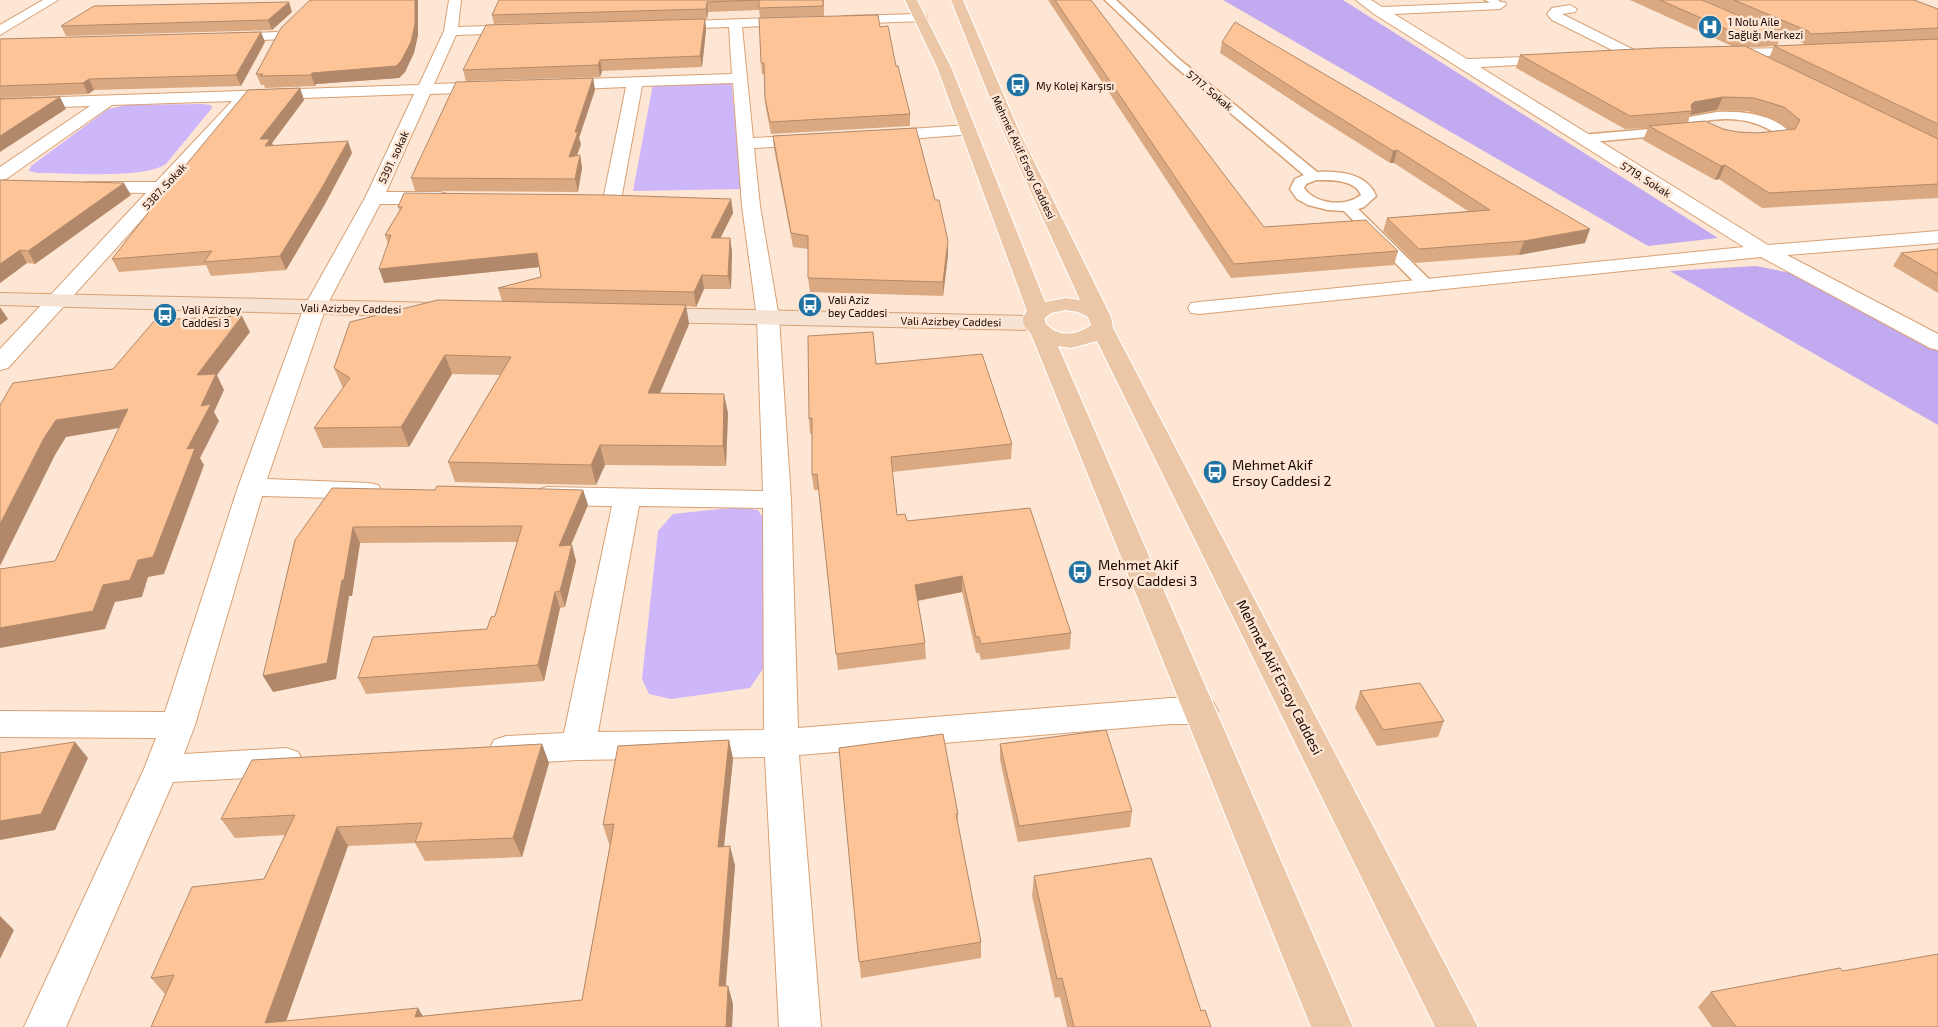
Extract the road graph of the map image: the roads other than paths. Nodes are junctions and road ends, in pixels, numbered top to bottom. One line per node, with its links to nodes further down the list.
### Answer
1 (52, 0): 17 (street)
2 (455, 0): 18 (street, 5391. sokak)
3 (911, 0): 10 (main road)
4 (957, 0): 68 (main road, Mehmet Akif Ersoy Caddesi)
5 (1110, 0): 46 (lane, 5717. Sokak)
6 (1362, 0): 9 (street, 5719. Sokak)
7 (1495, 3): 9 (street)
8 (1570, 9): 27 (street)
9 (1379, 11): 29 (street, 5719. Sokak)
10 (920, 18): 11 (street); 40 (main road)
11 (834, 20)
12 (814, 21): 13 (street)
13 (735, 23): 15 (street); 31 (street)
14 (289, 24): 19 (street)
15 (657, 25)
16 (530, 29): 18 (street)
17 (0, 31)
18 (451, 31): 36 (street, 5391. sokak)
19 (277, 36): 21 (street); 25 (street)
20 (1772, 37): 24 (street)
21 (208, 38)
22 (1826, 51): 24 (street)
23 (1739, 52): 24 (street); 26 (street); 30 (street)
24 (1807, 52)
25 (268, 53)
26 (1710, 53)
27 (1603, 57)
28 (1573, 58): 29 (street)
29 (1464, 64): 43 (street, 5719. Sokak)
30 (1773, 70)
31 (739, 78): 33 (street); 45 (street)
32 (254, 79): 37 (street, 5387. Sokak)
33 (635, 82): 34 (street); 53 (street)
34 (539, 85)
35 (510, 86): 36 (street)
36 (424, 89): 37 (street); 50 (street, 5391. sokak)
37 (246, 96): 38 (street); 49 (street, 5387. Sokak)
38 (107, 101): 39 (street); 47 (street)
39 (0, 104)
40 (968, 130): 41 (street); 69 (main road)
41 (863, 137)
42 (824, 139): 45 (street)
43 (1581, 139): 44 (lane); 59 (street, 5719. Sokak)
44 (1750, 141)
45 (746, 143): 56 (street)
46 (1314, 176): 57 (lane); 57 (lane)
47 (3, 183)
48 (67, 187): 49 (street)
49 (163, 188): 62 (street, 5387. Sokak)
50 (374, 198): 51 (street); 63 (street, 5391. sokak)
51 (454, 198)
52 (593, 200): 53 (street)
53 (612, 200): 54 (street)
54 (632, 200)
55 (732, 205): 56 (street)
56 (751, 206): 67 (street)
57 (1347, 206): 60 (lane)
58 (1938, 237): 59 (street)
59 (1764, 252): 60 (street); 70 (street, 5719. Sokak)
60 (1428, 287): 64 (street)
61 (0, 299): 62 (street, Vali Azizbey Caddesi)
62 (57, 300): 63 (street, Vali Azizbey Caddesi); 71 (street, 5387. Sokak)
63 (315, 307): 65 (street, Vali Azizbey Caddesi); 72 (street, 5391. sokak)
64 (1199, 308)
65 (462, 311)
66 (630, 315): 67 (street, Vali Azizbey Caddesi)
67 (768, 318): 69 (street, Vali Azizbey Caddesi); 76 (street)
68 (1099, 320): 69 (main road); 69 (main road); 88 (main road, Mehmet Akif Ersoy Caddesi)
69 (1037, 323): 77 (main road)
70 (1938, 343)
71 (0, 363)
72 (251, 488): 73 (street); 79 (street, 5391. sokak)
73 (389, 491)
74 (518, 495): 75 (street)
75 (627, 498): 76 (street); 81 (street)
76 (777, 500): 80 (street)
77 (1201, 711): 80 (street); 87 (main road)
78 (0, 724): 79 (street)
79 (178, 724): 84 (street, 5391. sokak)
80 (781, 742): 81 (street); 86 (street)
81 (578, 746): 82 (street)
82 (479, 752)
83 (320, 760): 84 (street)
84 (161, 769): 85 (street, 5391. sokak)
85 (45, 1027)
86 (800, 1027)
87 (1332, 1027)
88 (1457, 1027)

